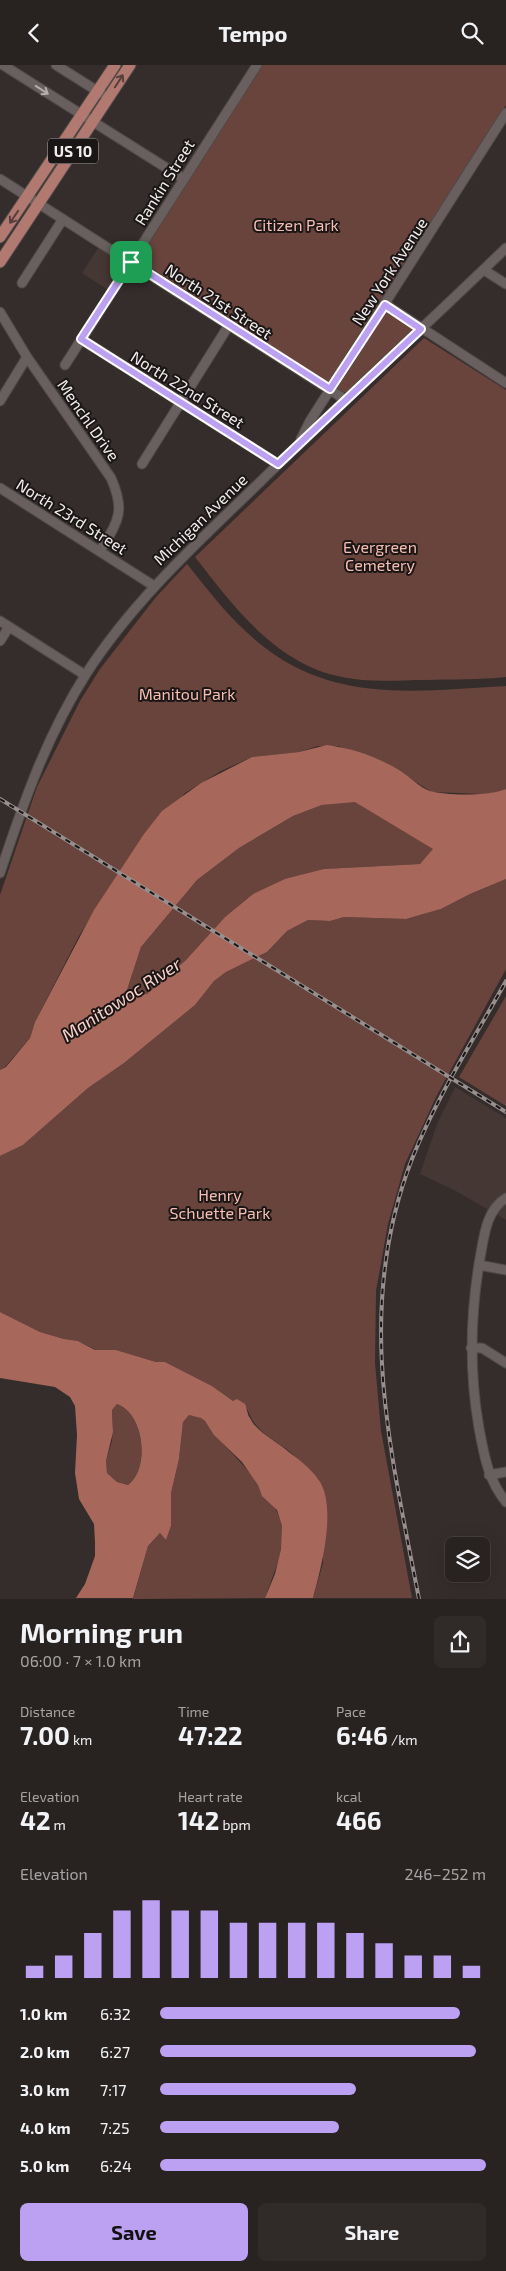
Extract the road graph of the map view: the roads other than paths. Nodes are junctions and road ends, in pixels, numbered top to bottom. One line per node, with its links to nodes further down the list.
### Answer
1 (3, 65): 9 (street, one-way to 9)
2 (56, 65): 6 (street)
3 (115, 65): 6 (main road, US 10)
4 (130, 65): 7 (main road, US 10, one-way to 4)
5 (257, 65): 12 (street, Rankin Street)
6 (98, 91): 7 (street); 9 (main road, US 10)
7 (108, 98): 10 (main road, US 10)
8 (506, 113): 23 (street, New York Avenue)
9 (82, 115): 10 (street); 13 (main road, US 10)
10 (93, 121): 12 (street); 14 (main road, US 10)
11 (0, 179): 13 (street, North 21st Street)
12 (184, 179): 19 (street, Rankin Street)
13 (27, 196): 14 (street, North 21st Street); 16 (main road, US 10, one-way to 16)
14 (39, 203): 15 (street, North 21st Street); 18 (main road, US 10)
15 (63, 219): 19 (street, North 21st Street); 21 (street)
16 (0, 237)
17 (506, 248): 20 (street, Michigan Avenue)
18 (0, 261)
19 (131, 262): 25 (street, North 21st Street); 27 (street, Rankin Street)
20 (484, 269): 22 (street); 26 (street, Michigan Avenue)
21 (22, 283)
22 (506, 283)
23 (385, 305): 26 (street); 31 (street, New York Avenue)
24 (0, 312): 28 (street, Menchl Drive)
25 (229, 325): 31 (street, North 21st Street); 34 (street)
26 (421, 329): 30 (street); 32 (street, Michigan Avenue)
27 (81, 339): 29 (street, Rankin Street); 34 (street, North 22nd Street)
28 (27, 357): 33 (street); 39 (street, Menchl Drive)
29 (65, 365)
30 (506, 383)
31 (330, 389): 32 (street, North 21st Street); 35 (street, New York Avenue)
32 (346, 400): 35 (street, Michigan Avenue)
33 (0, 401)
34 (180, 402): 36 (street, North 22nd Street); 37 (street)
35 (299, 445): 36 (street, Michigan Avenue)
36 (278, 464): 40 (street, Michigan Avenue)
37 (142, 465)
38 (0, 488): 39 (street, North 23rd Street)
39 (100, 551): 40 (street, North 23rd Street)
40 (154, 586): 44 (street, Michigan Avenue)
41 (0, 621): 42 (street)
42 (9, 627): 43 (street); 44 (street)
43 (0, 641)
44 (85, 675): 45 (street, Michigan Avenue)
45 (0, 873)
46 (506, 1198): 47 (street)
47 (479, 1265): 48 (street); 49 (street)
48 (506, 1270)
49 (471, 1348): 50 (street); 52 (street)
50 (506, 1363)
51 (506, 1473): 52 (street)
52 (489, 1475): 53 (street)
53 (506, 1502)

